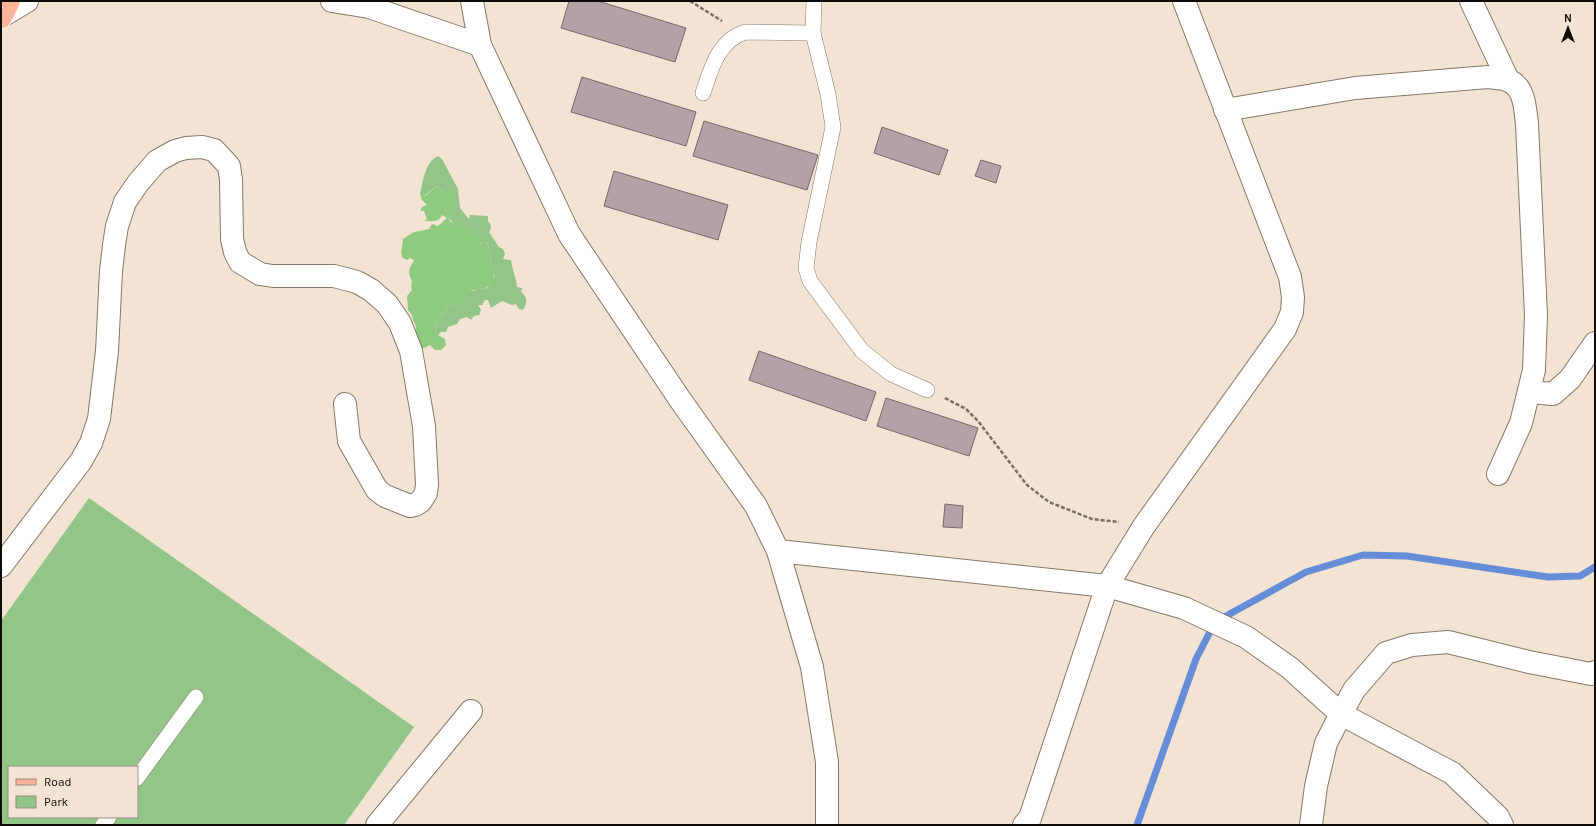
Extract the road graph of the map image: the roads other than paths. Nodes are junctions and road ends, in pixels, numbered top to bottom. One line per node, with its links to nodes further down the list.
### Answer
1 (27, 1): 7 (street)
2 (332, 1): 9 (street)
3 (472, 1): 9 (street)
4 (814, 1): 8 (lane)
5 (1184, 1): 12 (street)
6 (1471, 1): 10 (street)
7 (4, 11)
8 (813, 33): 11 (lane); 14 (lane)
9 (480, 45): 18 (street)
10 (1508, 80): 12 (street); 15 (street)
11 (703, 93)
12 (1225, 110): 20 (street)
13 (1595, 343): 15 (street)
14 (927, 390)
15 (1529, 392): 17 (street)
16 (344, 404): 19 (street)
17 (1498, 474)
18 (778, 551): 20 (street); 27 (street)
19 (1, 566)
20 (1107, 586): 24 (street); 28 (street)
21 (1595, 672): 24 (street)
22 (196, 697): 25 (lane)
23 (471, 711): 26 (street)
24 (1341, 714): 29 (street); 30 (street)
25 (138, 777)
26 (377, 825)
27 (827, 825)
28 (1024, 825)
29 (1311, 825)
30 (1502, 825)

